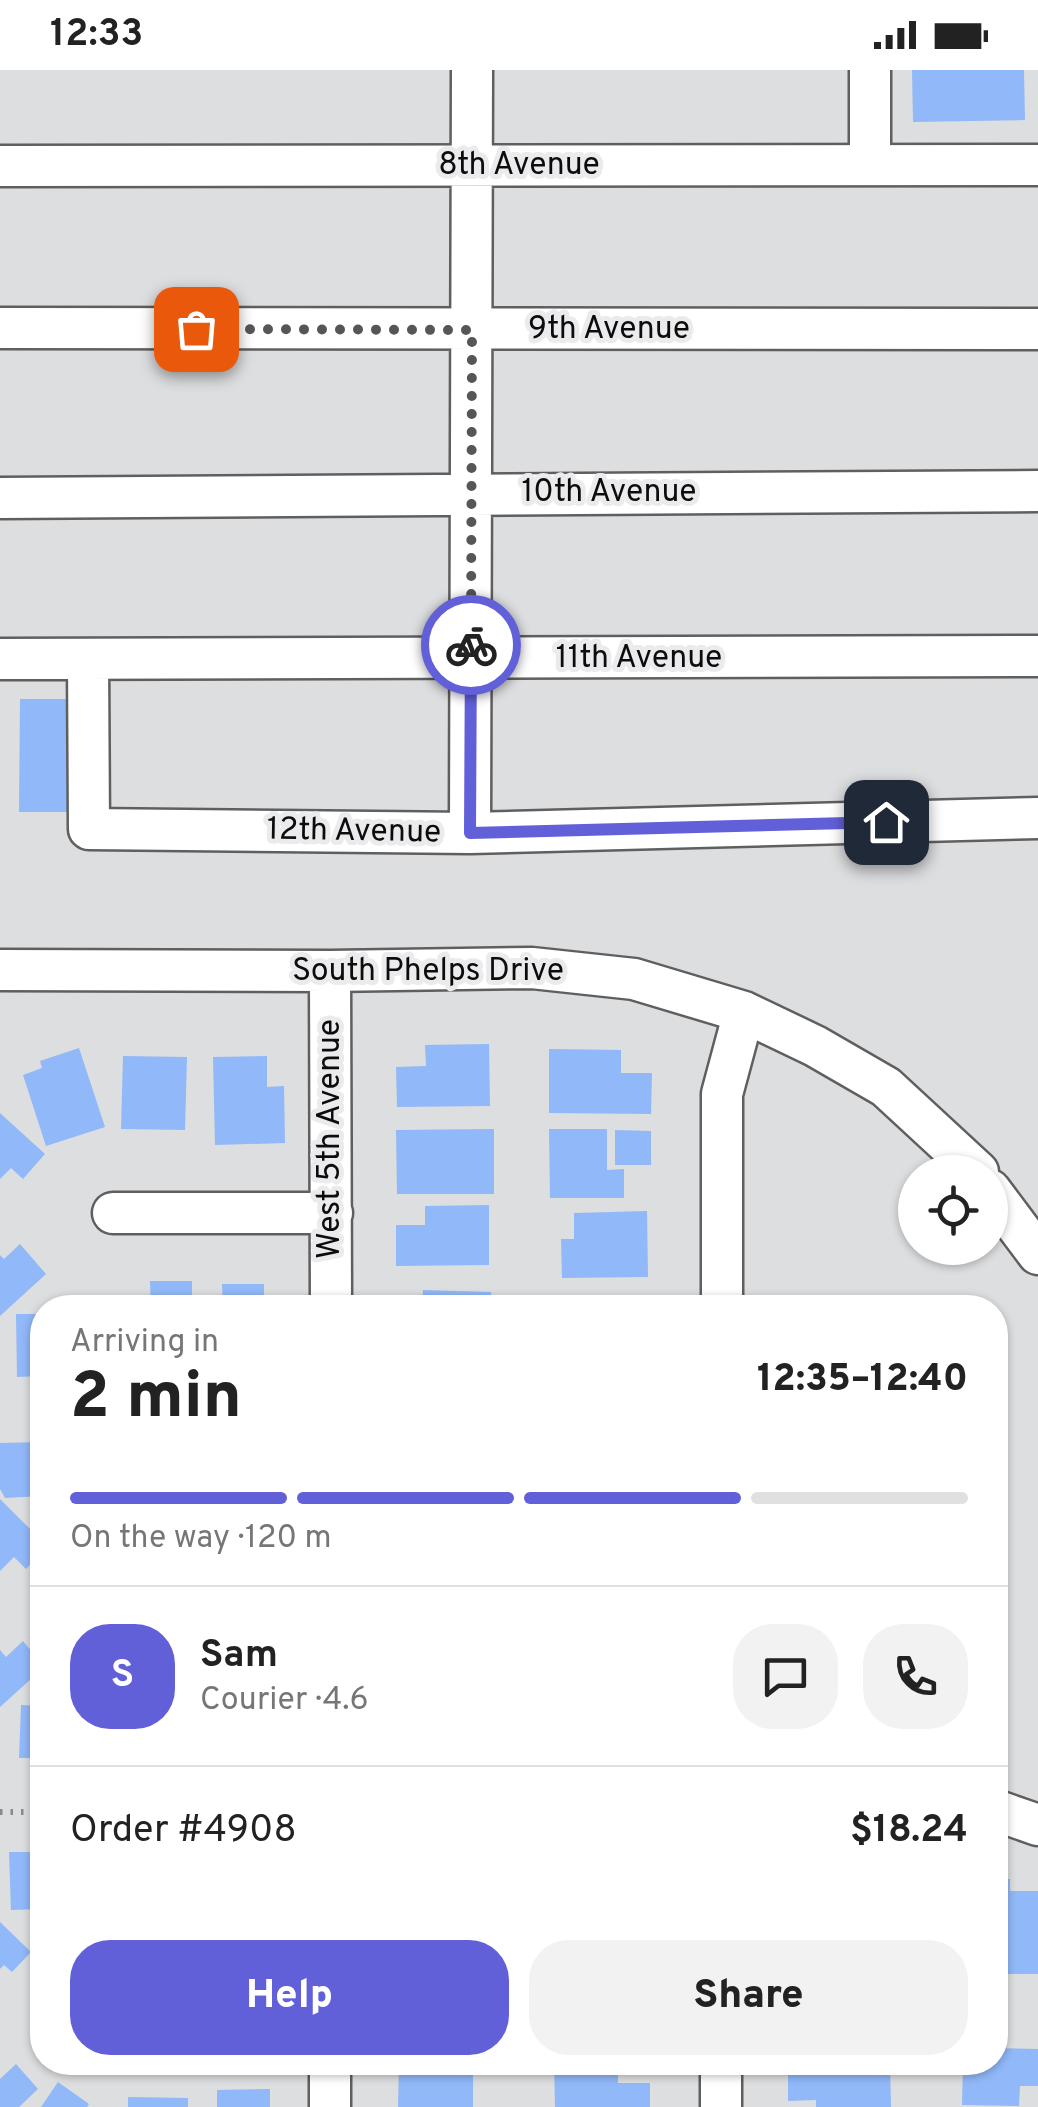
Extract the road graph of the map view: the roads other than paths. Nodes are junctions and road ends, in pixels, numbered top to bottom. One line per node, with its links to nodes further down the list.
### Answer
1 (472, 70): 6 (street)
2 (870, 70): 3 (street)
3 (870, 165): 4 (street, 8th Avenue); 6 (street, 8th Avenue)
4 (1038, 165)
5 (0, 166): 6 (street, 8th Avenue)
6 (472, 166): 9 (street)
7 (0, 328): 9 (street, 9th Avenue)
8 (1038, 329): 9 (street, 9th Avenue)
9 (472, 330): 11 (street)
10 (1038, 491): 11 (street, 10th Avenue)
11 (471, 493): 12 (street, 10th Avenue); 16 (street)
12 (0, 498)
13 (1038, 656): 16 (street, 11th Avenue)
14 (0, 659): 15 (street, 11th Avenue)
15 (88, 660): 16 (street, 11th Avenue); 18 (street, 12th Avenue)
16 (471, 660): 18 (street)
17 (1038, 818): 18 (street, 12th Avenue)
18 (470, 833)
19 (0, 970): 20 (street, South Phelps Drive)
20 (330, 971): 21 (street, South Phelps Drive); 24 (street, West 5th Avenue)
21 (744, 1012): 22 (street, South Phelps Drive); 28 (street)
22 (960, 1155)
23 (113, 1212): 24 (street)
24 (332, 1213): 27 (street, West 5th Avenue)
25 (1008, 1214): 26 (street)
26 (1038, 1254)
27 (332, 1295)
28 (722, 1295)
29 (1008, 1815): 30 (street)
30 (1038, 1825)
31 (330, 2075): 33 (street)
32 (721, 2075): 34 (street)
33 (330, 2107)
34 (721, 2107)

